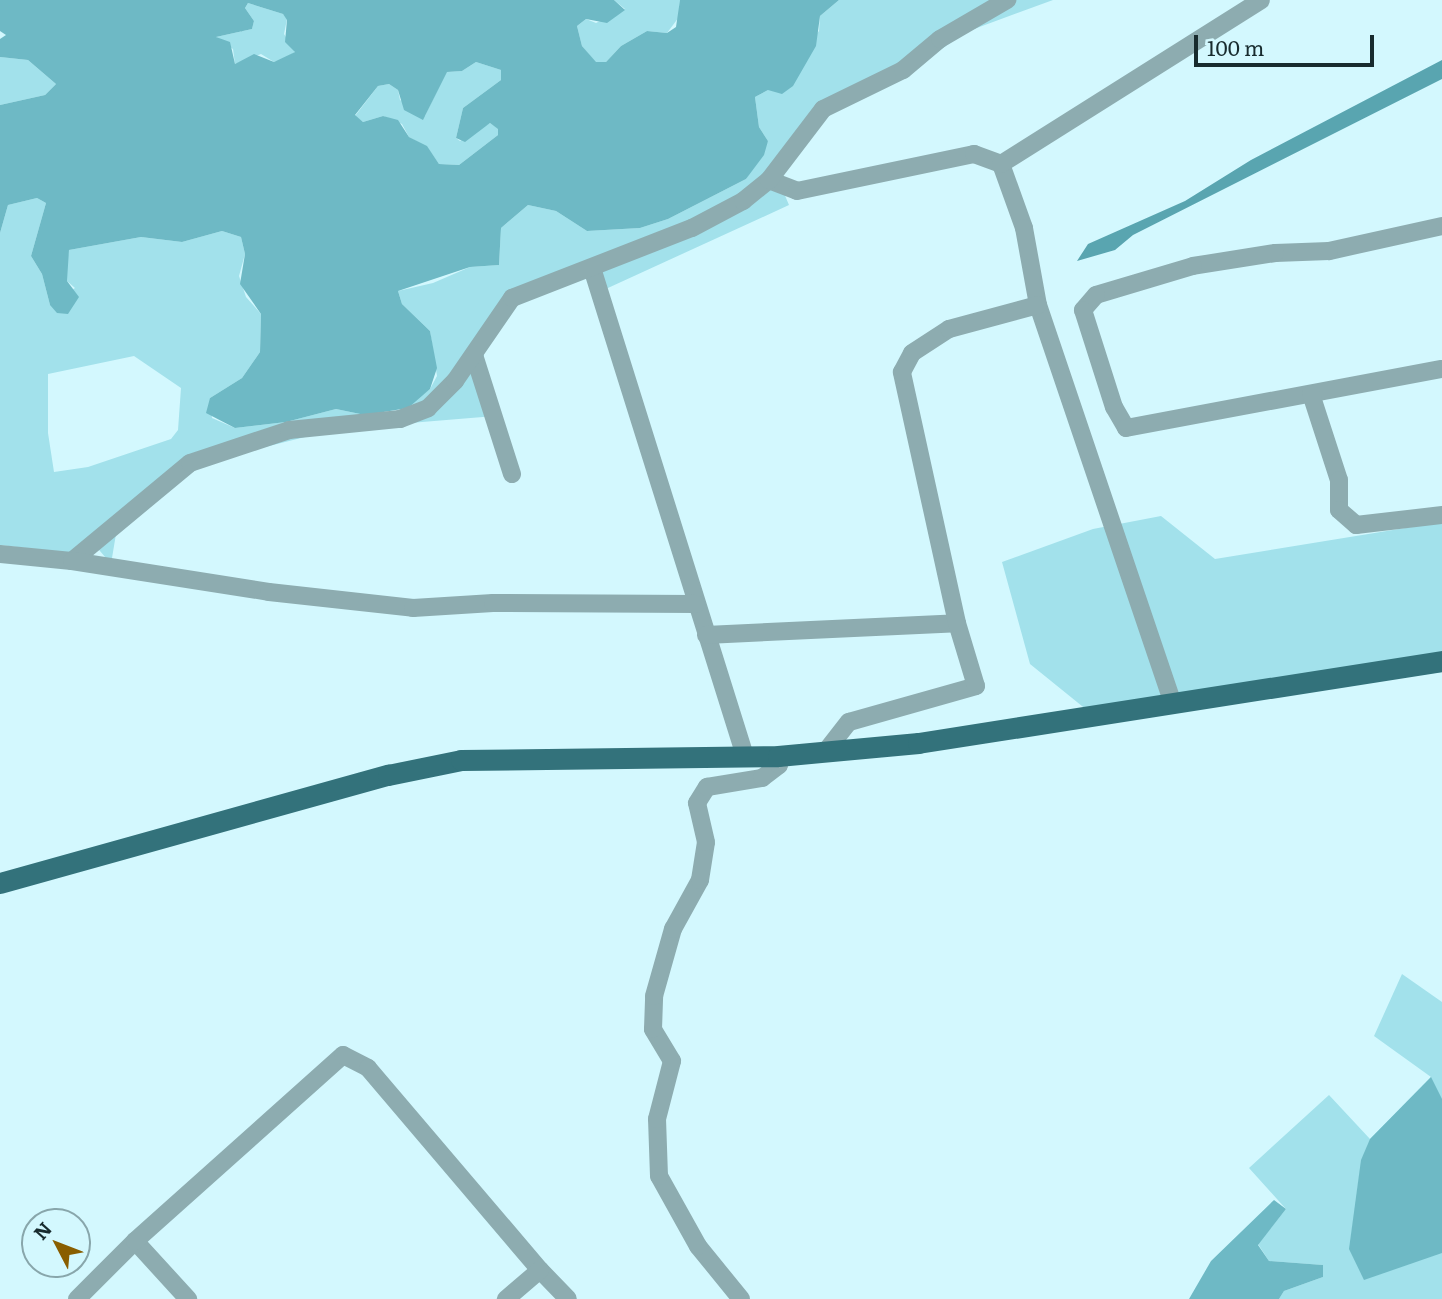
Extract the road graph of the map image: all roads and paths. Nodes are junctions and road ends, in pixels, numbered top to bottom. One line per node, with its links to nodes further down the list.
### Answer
1 (1007, 0): 4 (street)
2 (1261, 0): 3 (street)
3 (1002, 164): 4 (street); 7 (street)
4 (769, 180): 6 (street)
5 (1442, 226): 10 (street)
6 (592, 268): 8 (street); 15 (street)
7 (1038, 305): 16 (street); 19 (street)
8 (474, 355): 11 (street); 14 (street)
9 (1442, 369): 10 (street)
10 (1311, 394): 12 (street)
11 (512, 474)
12 (1442, 515)
13 (0, 554): 14 (street)
14 (72, 561): 15 (street)
15 (696, 604): 17 (street)
16 (957, 623): 17 (street); 20 (street)
17 (706, 635): 21 (street)
18 (1442, 661): 19 (main road)
19 (1172, 701): 20 (main road)
20 (826, 751): 22 (main road)
21 (745, 756): 22 (main road); 23 (main road)
22 (778, 756): 30 (street)
23 (0, 883)
24 (135, 1241): 25 (street); 26 (street); 27 (street)
25 (540, 1269): 28 (street); 29 (street)
26 (77, 1299)
27 (188, 1299)
28 (506, 1299)
29 (568, 1299)
30 (741, 1299)

